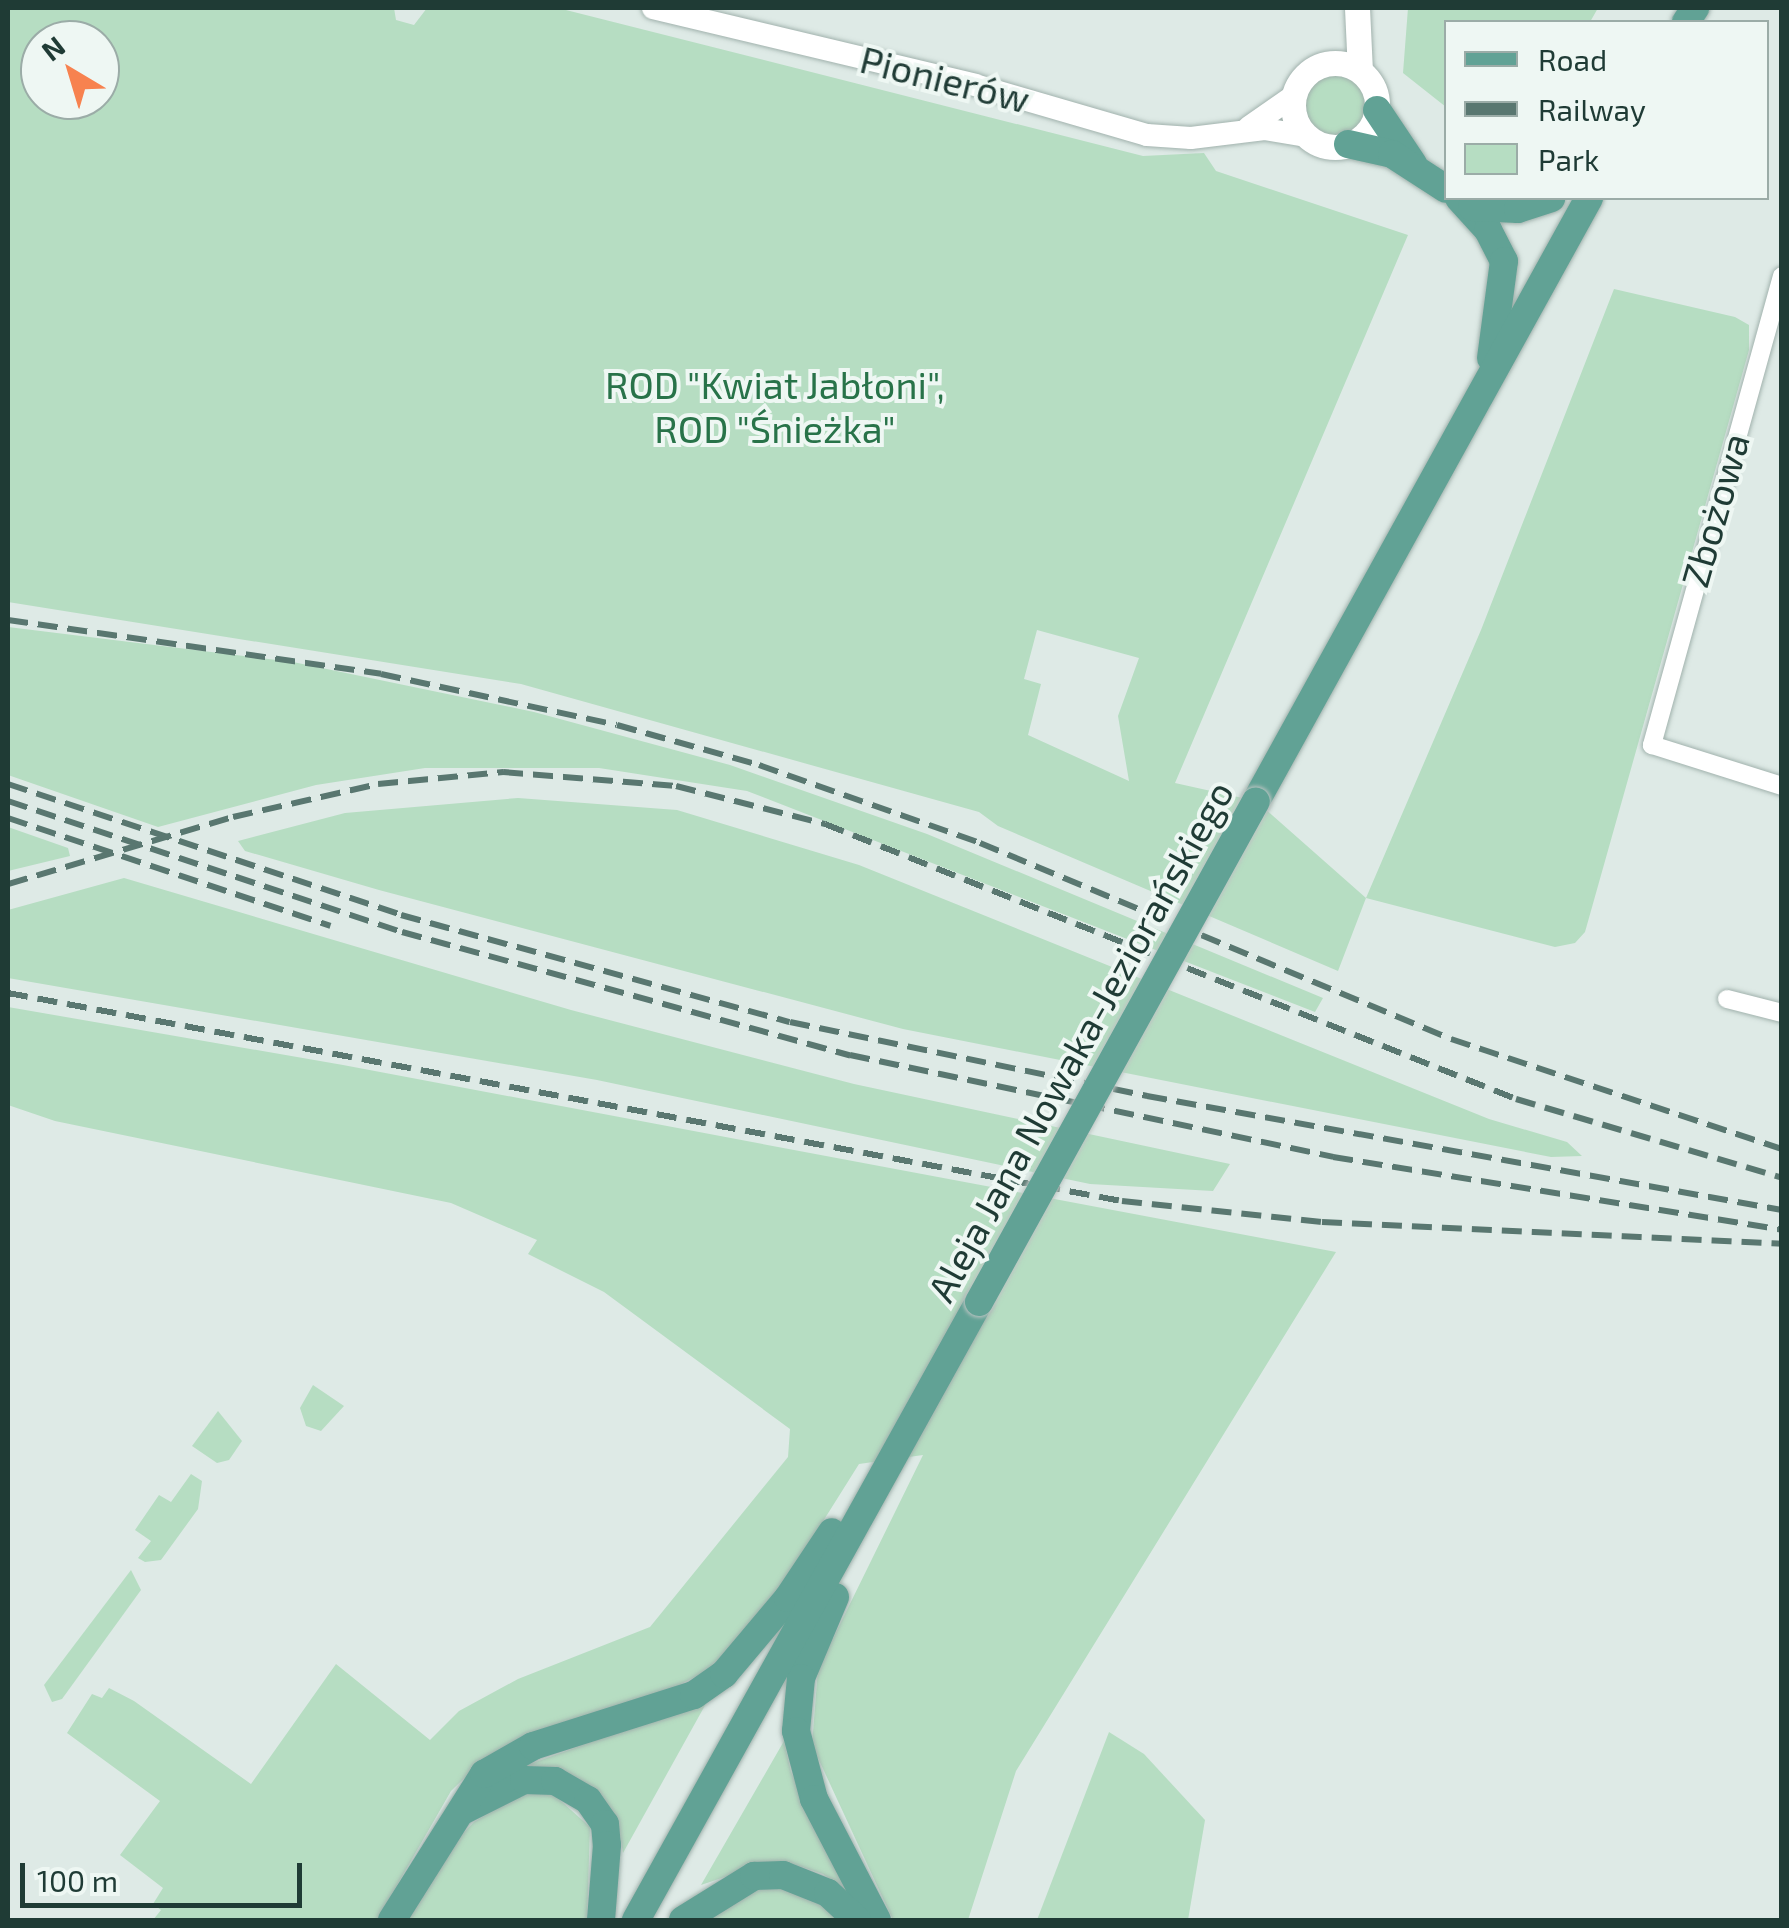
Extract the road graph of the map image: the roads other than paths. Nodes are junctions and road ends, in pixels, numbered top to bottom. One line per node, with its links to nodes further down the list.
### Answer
1 (652, 8): 7 (street, Pionierów)
2 (1356, 12): 3 (main road); 4 (main road)
3 (1318, 67): 4 (main road); 5 (main road)
4 (1360, 71): 6 (main road)
5 (1294, 95): 7 (street, Pionierów); 8 (main road)
6 (1376, 110): 9 (main road); 10 (main road)
7 (1238, 131): 8 (street, Pionierów)
8 (1307, 136): 9 (main road)
9 (1348, 144): 10 (main road)
10 (1414, 165): 11 (main road)
11 (1444, 187)
12 (1546, 200): 14 (main road)
13 (1588, 200): 16 (main road, Aleja Jana Nowaka-Jeziorańskiego)
14 (1465, 202): 16 (main road)
15 (1782, 276): 17 (street, Zbożowa)
16 (1486, 384): 20 (main road, Aleja Jana Nowaka-Jeziorańskiego, bridge)
17 (1782, 786)
18 (1727, 999): 19 (street)
19 (1782, 1013)
20 (887, 1466): 21 (main road); 24 (main road, Aleja Jana Nowaka-Jeziorańskiego); 27 (main road)
21 (455, 1817): 22 (main road); 23 (main road)
22 (392, 1920)
23 (601, 1920)
24 (636, 1920)
25 (683, 1920): 26 (main road)
26 (857, 1920)
27 (877, 1920)

